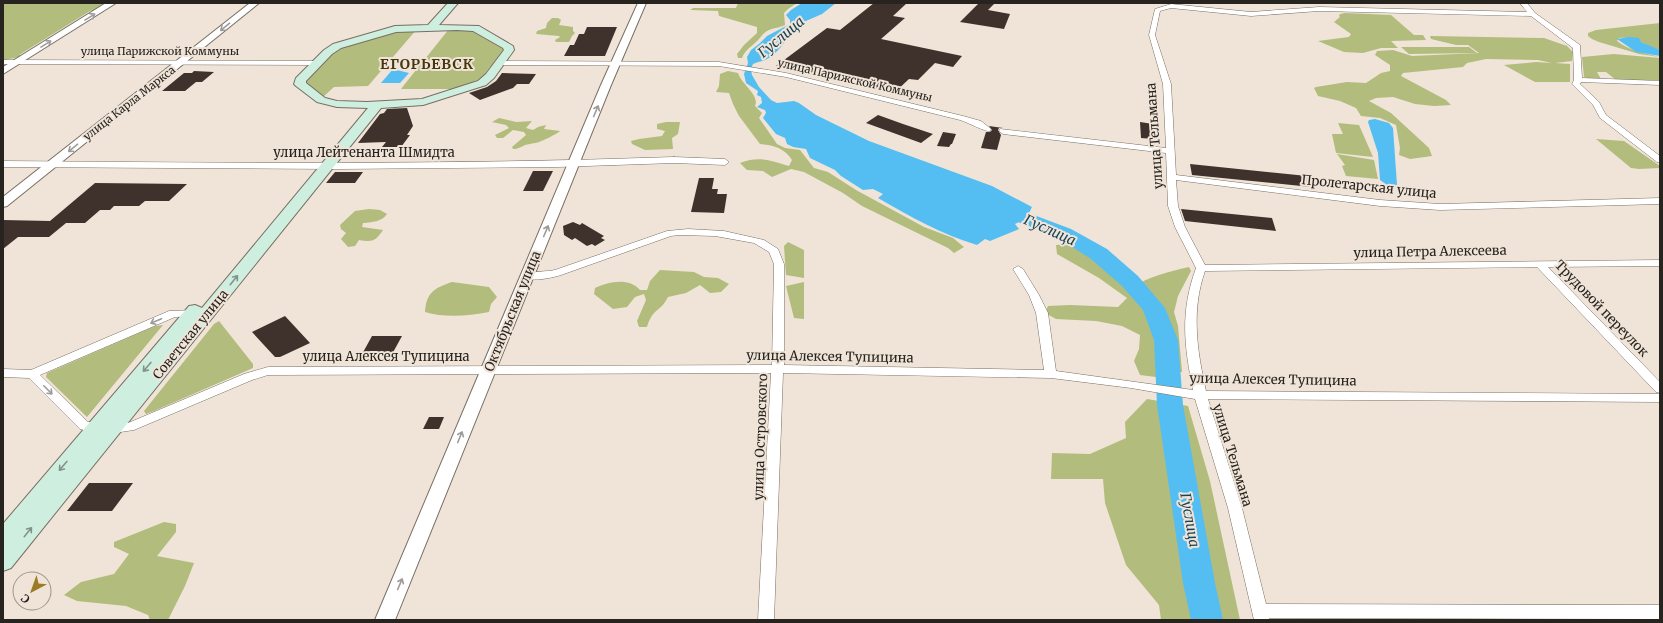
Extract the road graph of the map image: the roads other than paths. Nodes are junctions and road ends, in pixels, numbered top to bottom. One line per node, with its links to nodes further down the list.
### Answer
1 (112, 3): 10 (street, one-way to 1)
2 (255, 3): 11 (street, улица Карла Маркса, one-way to 11)
3 (453, 3): 8 (main road)
4 (460, 3): 8 (main road)
5 (642, 3): 14 (street, Октябрьская улица)
6 (1523, 3): 7 (street)
7 (1533, 14): 16 (street); 21 (street, улица Тельмана)
8 (436, 27): 12 (main road); 13 (main road)
9 (3, 62): 10 (street, улица Парижской Коммуны)
10 (17, 62): 11 (street, улица Парижской Коммуны); 15 (street)
11 (180, 63): 12 (street, улица Парижской Коммуны); 25 (street, улица Карла Маркса, one-way to 25)
12 (317, 63): 18 (main road)
13 (500, 63): 14 (street, улица Парижской Коммуны); 18 (main road)
14 (616, 63): 19 (street, улица Парижской Коммуны); 26 (street, Октябрьская улица, one-way to 14)
15 (3, 71)
16 (1578, 80): 17 (street); 22 (street)
17 (1660, 83)
18 (372, 105): 27 (main road, Советская улица)
19 (987, 128)
20 (1003, 131): 21 (street)
21 (1169, 151): 28 (street, улица Тельмана)
22 (1660, 160)
23 (725, 162): 26 (street, улица Лейтенанта Шмидта)
24 (3, 164): 25 (street, улица Лейтенанта Шмидта)
25 (53, 164): 27 (street, улица Лейтенанта Шмидта); 30 (street, улица Карла Маркса)
26 (574, 164): 27 (street, улица Лейтенанта Шмидта); 35 (street, Октябрьская улица, one-way to 26)
27 (322, 165): 36 (main road, Советская улица); 45 (main road, Советская улица, one-way to 27)
28 (1172, 177): 29 (street, Пролетарская улица); 33 (street, улица Тельмана)
29 (1660, 201)
30 (3, 203)
31 (1660, 263): 32 (street, улица Петра Алексеева)
32 (1540, 264): 33 (street, улица Петра Алексеева); 42 (street, Трудовой переулок)
33 (1201, 268): 43 (street, улица Тельмана)
34 (1018, 269): 41 (street)
35 (527, 276): 37 (street, улица Островского); 38 (street, Октябрьская улица)
36 (193, 313): 40 (street, one-way to 40); 45 (main road, Советская улица, one-way to 45)
37 (777, 369): 38 (street, улица Алексея Тупицина); 41 (street, улица Алексея Тупицина); 51 (street, улица Островского)
38 (488, 370): 45 (street, улица Алексея Тупицина); 50 (street, Октябрьская улица, one-way to 38)
39 (3, 373): 40 (street)
40 (32, 374): 45 (street, one-way to 45)
41 (1051, 374): 43 (street, улица Алексея Тупицина)
42 (1660, 389)
43 (1200, 394): 44 (street, улица Алексея Тупицина); 49 (street, улица Тельмана)
44 (1660, 398)
45 (103, 429): 46 (main road, Советская улица, one-way to 46); 47 (main road, Советская улица, one-way to 45)
46 (3, 539)
47 (3, 562)
48 (1660, 612): 49 (street)
49 (1261, 615)
50 (385, 620)
51 (766, 620)

